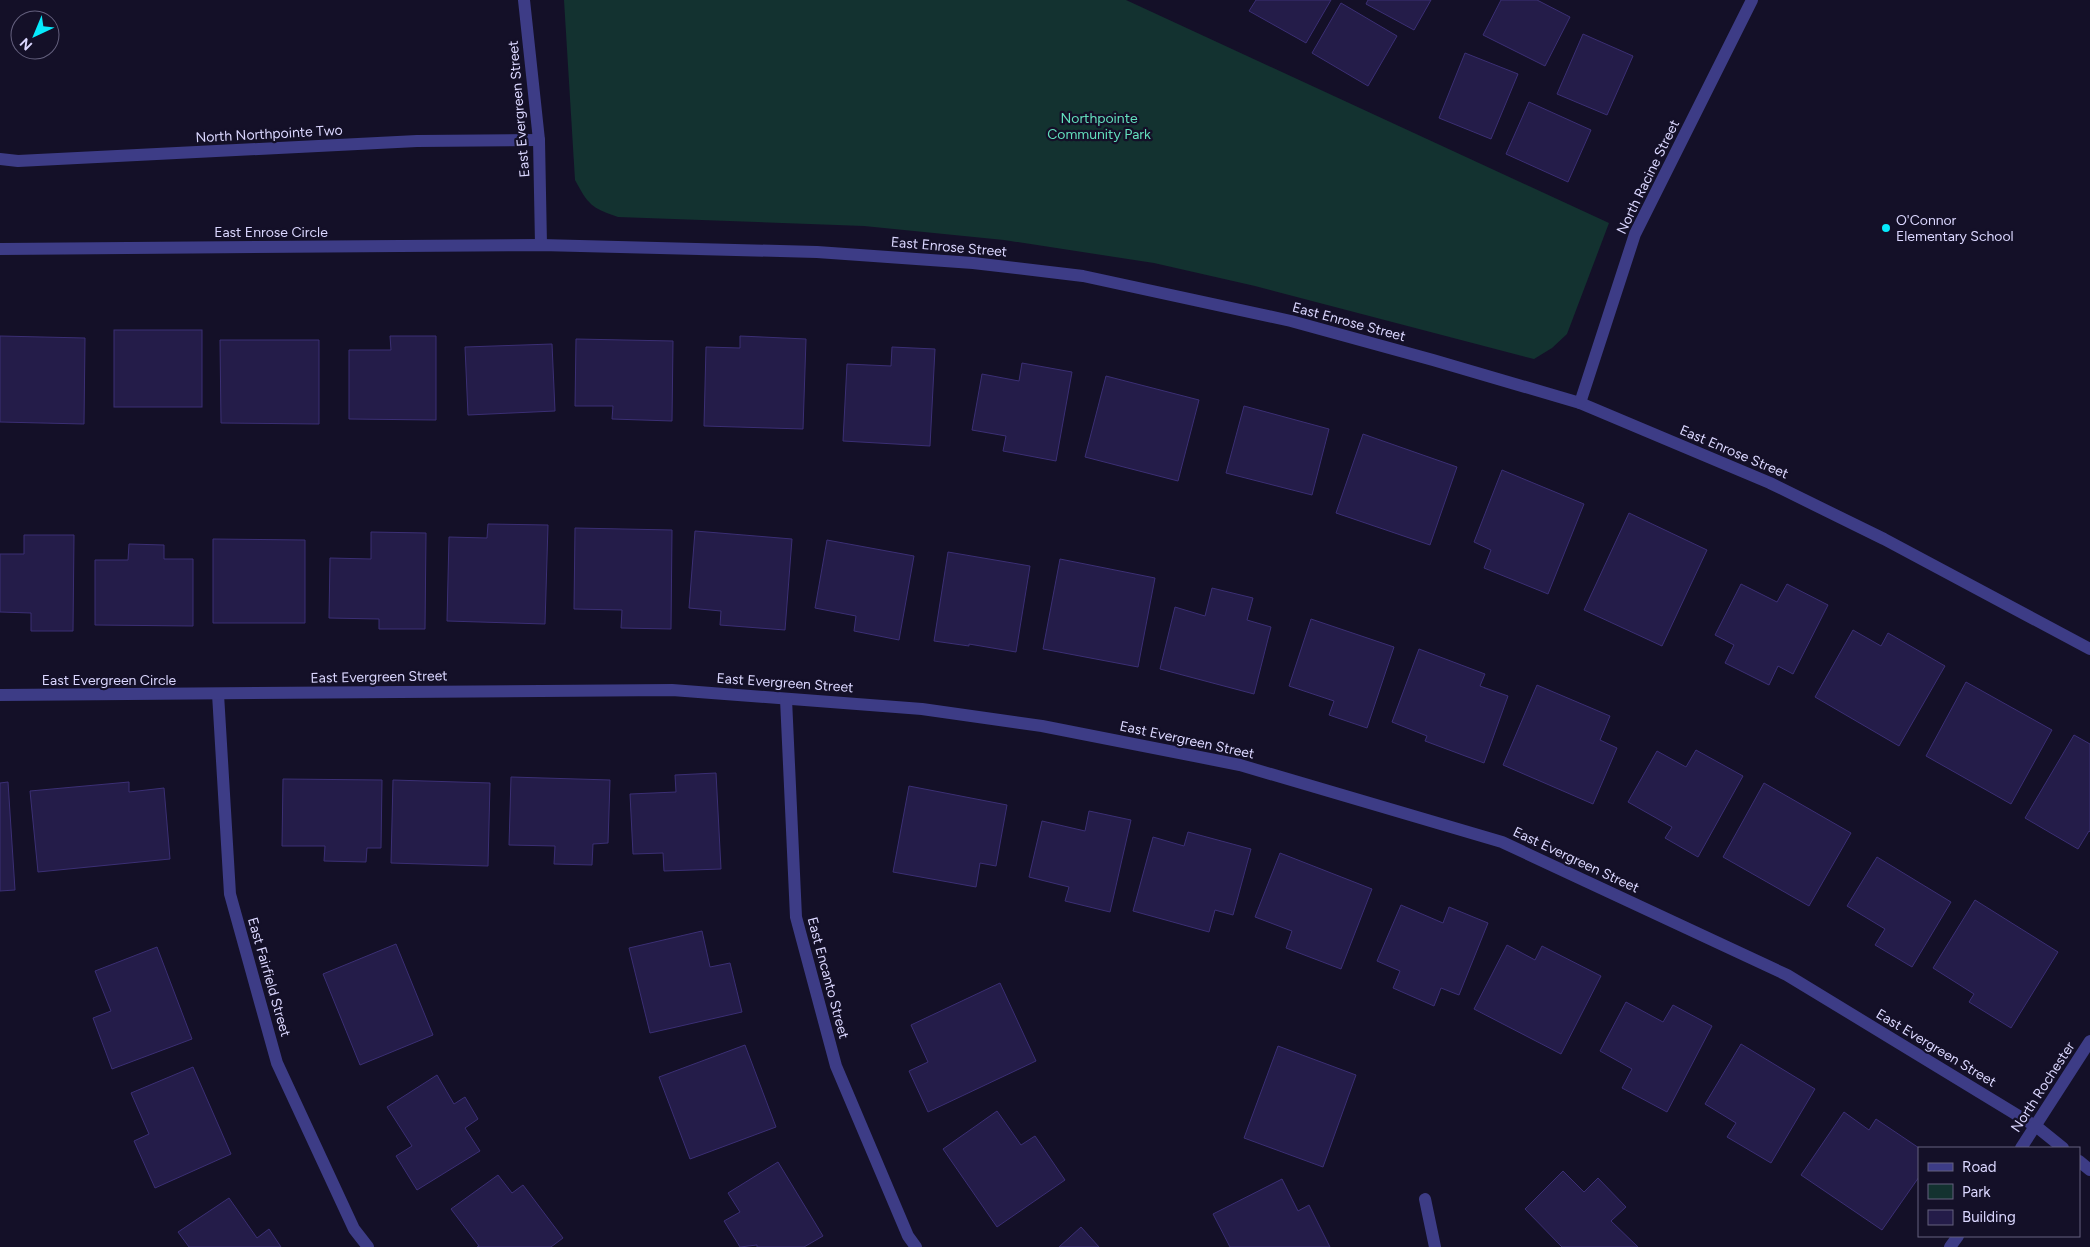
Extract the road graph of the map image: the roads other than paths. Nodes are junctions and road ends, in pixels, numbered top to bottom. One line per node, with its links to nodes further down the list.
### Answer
1 (524, 0): 3 (street, East Evergreen Street)
2 (1749, 1): 7 (street, North Racine Street)
3 (539, 140): 4 (street, North Northpointe Two); 5 (street, East Evergreen Street)
4 (0, 159)
5 (541, 245): 6 (street, East Enrose Circle); 7 (street, East Enrose Street)
6 (0, 249)
7 (1580, 403): 8 (street, East Enrose Street)
8 (2090, 650)
9 (218, 694): 10 (street, East Evergreen Circle); 11 (street, East Evergreen Street); 19 (street, East Fairfield Street)
10 (0, 696)
11 (786, 699): 13 (street, East Evergreen Street); 20 (street, East Encanto Street)
12 (2090, 1041): 13 (street, North Rochester)
13 (2037, 1126): 14 (street, North Rochester); 15 (street, East Evergreen Street)
14 (2022, 1147)
15 (2062, 1147)
16 (2080, 1162): 17 (street)
17 (2090, 1170)
18 (1425, 1199): 21 (street)
19 (368, 1247)
20 (916, 1247)
21 (1435, 1247)

